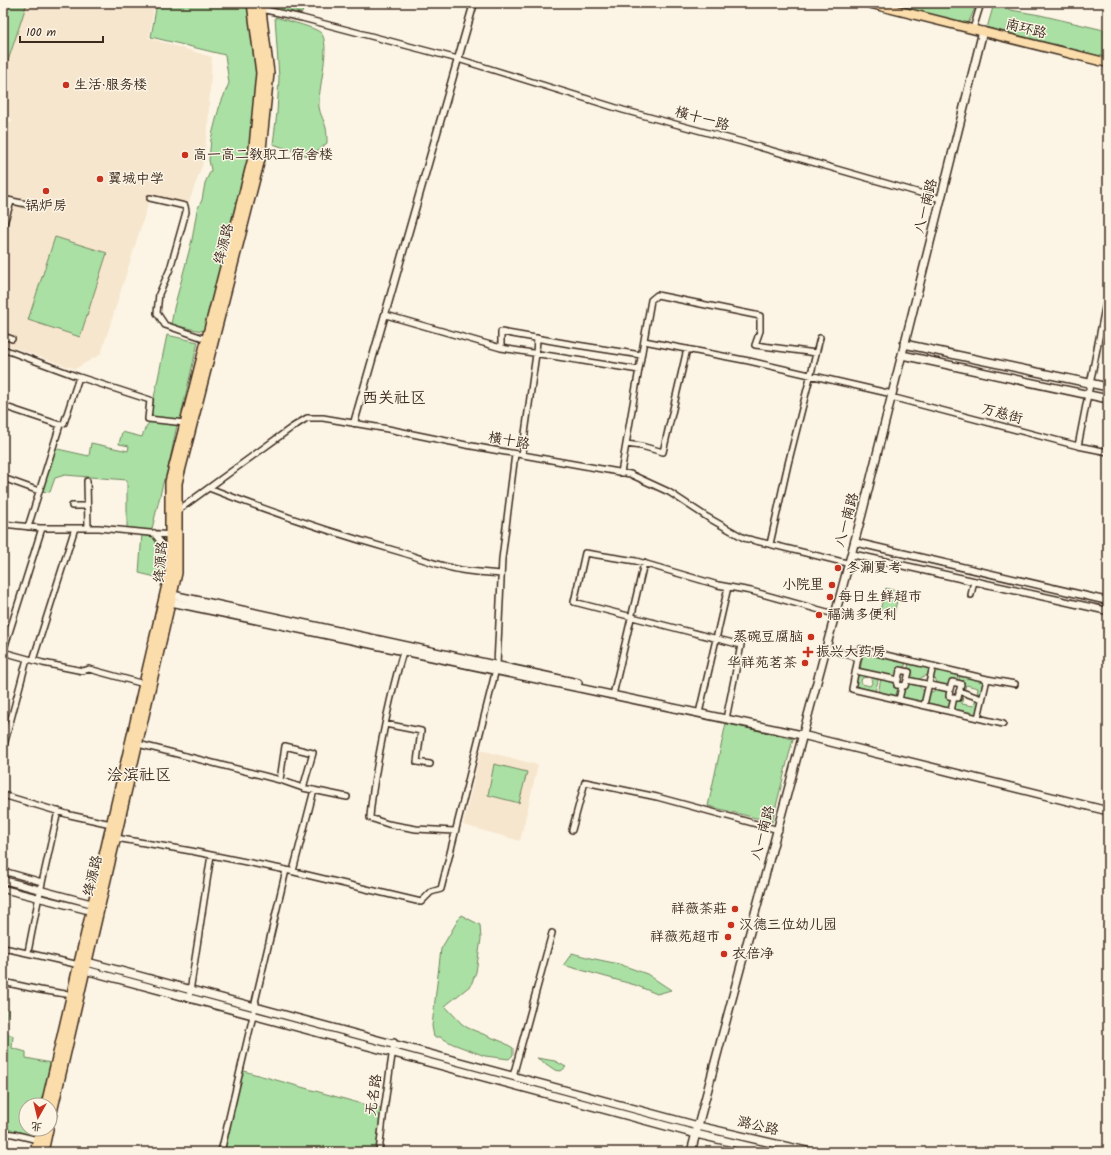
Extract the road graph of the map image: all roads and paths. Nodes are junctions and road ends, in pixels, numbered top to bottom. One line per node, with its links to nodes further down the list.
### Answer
1 (252, 3): 22 (highway, 绛源路)
2 (474, 3): 9 (street)
3 (868, 3): 6 (main road, 南环路)
4 (981, 3): 7 (street)
5 (260, 6): 9 (street, 横十一路); 57 (highway, 绛源路)
6 (891, 6): 7 (main road, 南环路)
7 (973, 29): 8 (main road, 南环路)
8 (985, 32): 10 (main road, 南环路); 12 (main road, 八一南路); 25 (main road, 八一南路)
9 (458, 59): 12 (street, 横十一路); 18 (street)
10 (1108, 63)
11 (150, 198): 22 (street)
12 (941, 198): 25 (main road, 八一南路)
13 (3, 199): 14 (street)
14 (11, 202): 15 (street); 16 (street)
15 (35, 206)
16 (3, 226)
17 (1108, 292): 36 (street)
18 (386, 315): 26 (street); 43 (street)
19 (3, 336): 23 (street)
20 (537, 338): 26 (street); 30 (street); 31 (street)
21 (820, 338): 29 (street)
22 (206, 339): 42 (highway, 绛源路)
23 (12, 340)
24 (644, 341): 28 (street, 万慈街); 29 (street); 31 (street)
25 (906, 344): 32 (main road, 八一南路); 36 (main road)
26 (501, 348): 30 (street)
27 (3, 349): 35 (street)
28 (687, 349): 34 (street, 万慈街); 45 (street)
29 (816, 353): 34 (street)
30 (536, 354): 33 (street); 49 (street)
31 (641, 355): 33 (street)
32 (903, 356): 38 (main road); 39 (main road, 八一南路)
33 (639, 370): 45 (street)
34 (811, 375): 39 (street, 万慈街); 66 (street)
35 (79, 377): 42 (street); 44 (street)
36 (1090, 384): 37 (main road); 38 (street)
37 (1108, 388)
38 (1088, 395): 40 (main road); 46 (street)
39 (892, 396): 46 (street, 万慈街); 65 (main road, 八一南路)
40 (1108, 399)
41 (3, 406): 44 (street)
42 (185, 423): 64 (highway, 绛源路)
43 (354, 423): 48 (street, 横十路); 53 (street, 横十路)
44 (60, 425): 54 (street)
45 (626, 444): 50 (street)
46 (1078, 446): 47 (street, 万慈街)
47 (1108, 452)
48 (515, 454): 49 (street, 横十路); 71 (street)
49 (522, 455): 50 (street, 横十路)
50 (621, 473): 66 (street, 横十路)
51 (3, 478): 54 (street)
52 (87, 481): 56 (street)
53 (209, 488): 57 (street, 横十路); 71 (street)
54 (40, 491): 59 (street)
55 (72, 506): 56 (street)
56 (87, 506): 62 (street)
57 (177, 511): 75 (highway, 绛源路)
58 (3, 524): 59 (street)
59 (28, 527): 60 (street)
60 (42, 528): 61 (street); 83 (street)
61 (75, 528): 62 (street); 84 (street)
62 (88, 528): 63 (street)
63 (154, 533): 64 (street); 67 (street)
64 (170, 535): 67 (highway, 绛源路)
65 (856, 542): 68 (main road, 八一南路); 76 (street)
66 (770, 544): 70 (street, 横十路)
67 (170, 554): 75 (highway, 绛源路)
68 (852, 555): 70 (main road, 八一南路); 72 (street)
69 (644, 564): 73 (street); 79 (street); 79 (street)
70 (850, 564): 78 (main road, 八一南路)
71 (501, 574): 88 (street)
72 (974, 581): 74 (street); 77 (street)
73 (728, 587): 78 (street); 80 (street)
74 (971, 595)
75 (168, 598): 81 (main road); 96 (highway, 绛源路); 114 (highway, 绛源路)
76 (1108, 601)
77 (1108, 611)
78 (837, 615): 82 (main road, 八一南路)
79 (631, 617): 80 (street); 102 (street)
80 (716, 639): 107 (street); 109 (street)
81 (405, 648): 88 (main road); 111 (street)
82 (828, 648): 85 (street); 113 (main road, 八一南路)
83 (3, 652): 84 (street)
84 (30, 659): 96 (street); 115 (street)
85 (858, 660): 86 (street); 89 (street)
86 (907, 660): 87 (street); 90 (street)
87 (933, 666): 91 (street); 97 (street)
88 (497, 668): 102 (main road); 128 (street)
89 (856, 671): 93 (street); 105 (street)
90 (905, 671): 93 (street); 94 (street)
91 (960, 673): 92 (street); 95 (street)
92 (987, 679): 98 (street); 104 (street)
93 (898, 680): 99 (street)
94 (907, 680): 97 (street); 99 (street)
95 (958, 683): 100 (street); 101 (street)
96 (144, 684): 125 (highway, 绛源路)
97 (929, 684): 100 (street); 106 (street)
98 (1015, 684)
99 (902, 686): 105 (street)
100 (950, 689): 103 (street)
101 (959, 691): 103 (street); 104 (street)
102 (614, 693): 107 (main road)
103 (954, 697): 108 (street)
104 (982, 699): 110 (street)
105 (899, 700): 106 (street)
106 (924, 705): 108 (street)
107 (699, 711): 109 (main road)
108 (951, 712): 110 (street)
109 (726, 717): 113 (main road)
110 (978, 718): 112 (street)
111 (385, 724): 116 (street); 128 (street)
112 (1003, 724)
113 (804, 733): 122 (main road); 124 (main road); 127 (main road, 八一南路)
114 (138, 744): 117 (street); 129 (highway, 绛源路)
115 (3, 749)
116 (430, 764)
117 (280, 780): 118 (street); 118 (street)
118 (303, 788): 119 (street)
119 (314, 790): 121 (street); 133 (street)
120 (3, 795): 123 (street)
121 (347, 797)
122 (1108, 806)
123 (58, 811): 125 (street); 135 (street)
124 (1108, 811)
125 (111, 824): 139 (highway, 绛源路)
126 (572, 830): 127 (street)
127 (779, 830): 155 (main road, 八一南路)
128 (454, 832): 133 (street)
129 (116, 838): 130 (street); 143 (highway, 绛源路)
130 (211, 855): 131 (street); 145 (street)
131 (286, 870): 133 (street); 148 (street)
132 (3, 871): 135 (street)
133 (293, 872)
134 (3, 880): 137 (street)
135 (42, 882): 137 (street)
136 (3, 889): 138 (street)
137 (41, 890): 138 (street); 139 (street)
138 (39, 898): 139 (street); 142 (street)
139 (92, 908): 143 (highway, 绛源路)
140 (552, 933): 152 (street)
141 (3, 948): 142 (street)
142 (28, 952): 143 (street)
143 (84, 965): 145 (main road, 潞公路); 146 (highway, 绛源路); 147 (main road, 潞公路); 154 (highway, 绛源路)
144 (3, 982): 146 (street)
145 (191, 990): 147 (street); 148 (main road, 潞公路)
146 (72, 995): 153 (highway, 绛源路)
147 (189, 998): 149 (main road, 潞公路)
148 (255, 1004): 149 (street); 150 (main road, 潞公路)
149 (253, 1015): 151 (main road, 潞公路); 163 (street)
150 (394, 1043): 151 (street, 无名路); 152 (main road, 潞公路)
151 (393, 1052): 157 (main road, 潞公路); 164 (street, 无名路)
152 (513, 1076): 155 (main road, 潞公路)
153 (48, 1097)
154 (55, 1097)
155 (700, 1126): 157 (main road, 八一南路); 168 (main road, 潞公路)
156 (3, 1133): 160 (street)
157 (698, 1134): 165 (main road, 八一南路); 166 (main road, 八一南路); 167 (main road, 潞公路)
158 (39, 1137): 160 (highway)
159 (46, 1137): 162 (highway)
160 (38, 1140): 161 (highway)
161 (35, 1152)
162 (43, 1152)
163 (221, 1152)
164 (379, 1152)
165 (691, 1152)
166 (695, 1152)
167 (774, 1152)
168 (811, 1152)

